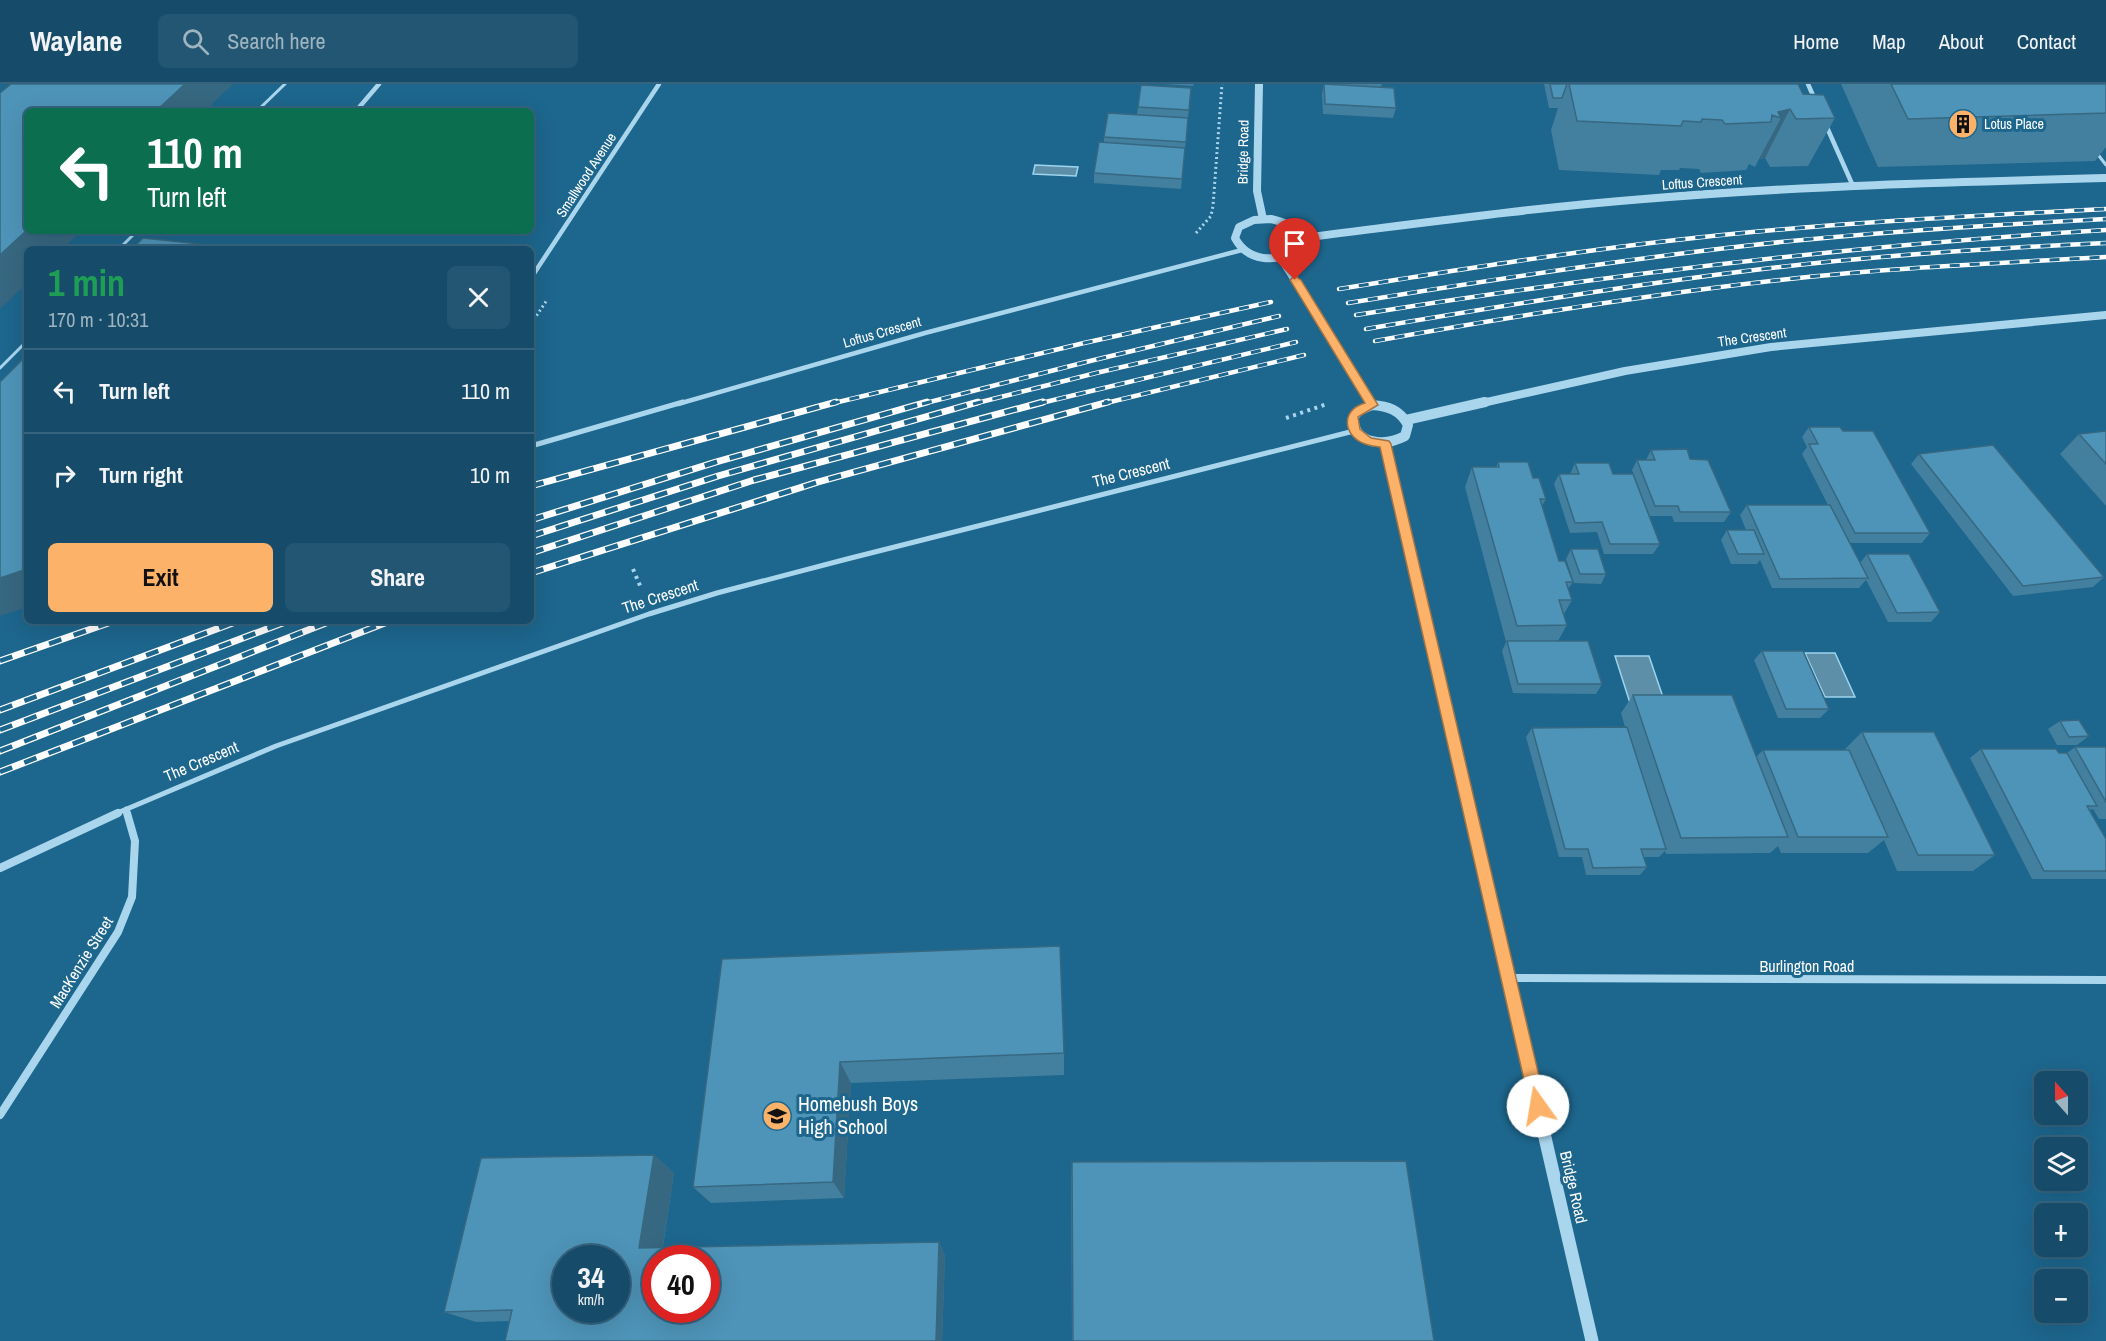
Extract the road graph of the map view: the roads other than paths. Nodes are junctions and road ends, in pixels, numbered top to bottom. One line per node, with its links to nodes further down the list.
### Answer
1 (285, 84): 7 (lane)
2 (379, 84): 8 (street)
3 (659, 84): 20 (street, Smallwood Avenue)
4 (1259, 84): 14 (street, Bridge Road)
5 (1808, 84): 6 (street)
6 (1817, 104)
7 (260, 108)
8 (359, 108)
9 (1822, 114): 13 (street)
10 (2092, 147): 11 (lane)
11 (2106, 165)
12 (2106, 178): 13 (street, Loftus Crescent)
13 (1853, 186): 16 (street, Loftus Crescent)
14 (1263, 219): 16 (street); 18 (street)
15 (134, 234): 17 (lane)
16 (1301, 238): 19 (street)
17 (122, 246)
18 (1242, 250): 19 (street); 28 (street, Loftus Crescent)
19 (1281, 258): 24 (street, bridge)
20 (534, 273)
21 (2106, 315): 25 (street, The Crescent)
22 (24, 344): 23 (lane)
23 (0, 368)
24 (1372, 405): 25 (street); 26 (street)
25 (1406, 420): 27 (street)
26 (1354, 431): 27 (street); 29 (street, The Crescent)
27 (1385, 444): 31 (street, Bridge Road)
28 (534, 445)
29 (126, 809): 30 (street, The Crescent); 33 (street, MacKenzie Street)
30 (0, 868)
31 (1508, 978): 32 (street, Burlington Road); 34 (street, Bridge Road)
32 (2106, 980)
33 (0, 1115)
34 (1592, 1341)

